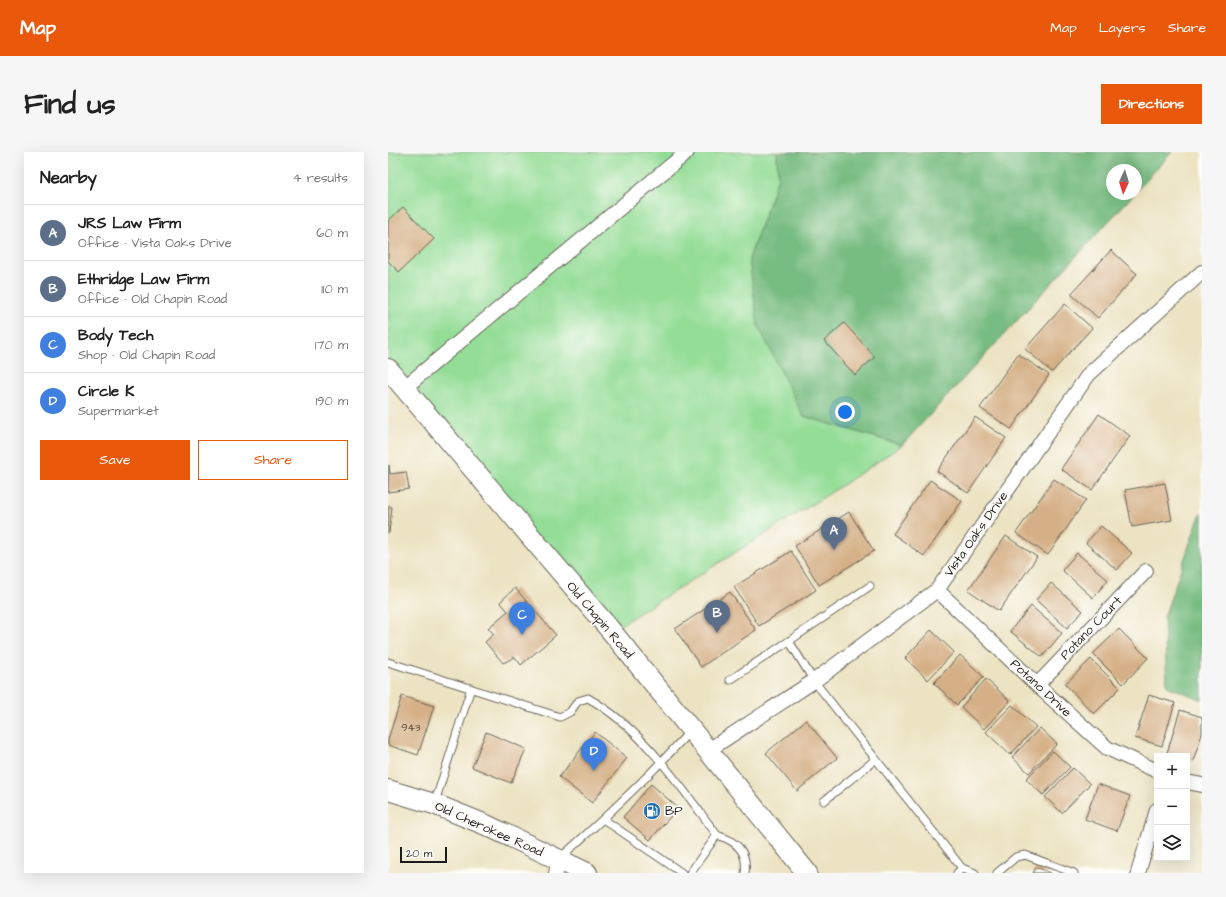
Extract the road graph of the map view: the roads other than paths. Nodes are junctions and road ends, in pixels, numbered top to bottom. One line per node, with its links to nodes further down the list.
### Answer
1 (687, 152): 4 (street)
2 (1202, 272): 7 (street, Vista Oaks Drive)
3 (388, 370): 4 (street, Old Chapin Road)
4 (404, 388): 14 (street, Old Chapin Road)
5 (1146, 571): 12 (street, Potano Court)
6 (870, 586): 8 (lane)
7 (937, 590): 11 (street, Vista Oaks Drive); 12 (street, Potano Drive)
8 (789, 641): 10 (lane); 11 (lane)
9 (388, 662): 13 (lane)
10 (730, 680)
11 (814, 680): 15 (street, Vista Oaks Drive); 16 (lane)
12 (1037, 685): 18 (street, Potano Drive)
13 (471, 688): 17 (lane); 23 (lane)
14 (691, 730): 15 (street, Old Chapin Road); 17 (lane)
15 (707, 751): 33 (street, Old Chapin Road)
16 (876, 759): 22 (lane); 28 (lane)
17 (662, 763): 24 (lane); 26 (lane)
18 (1154, 770)
19 (1190, 783): 20 (street)
20 (1202, 786)
21 (388, 790): 23 (street, Old Cherokee Road)
22 (824, 801)
23 (434, 804): 27 (street, Old Cherokee Road)
24 (604, 819): 27 (lane); 30 (lane)
25 (1154, 820): 37 (street)
26 (717, 835): 31 (lane); 32 (lane)
27 (557, 866): 29 (street, Old Cherokee Road)
28 (960, 870): 34 (lane)
29 (588, 873)
30 (682, 873)
31 (690, 873)
32 (745, 873)
33 (807, 873)
34 (974, 873)
35 (997, 873): 36 (lane)
36 (1074, 873)
37 (1138, 873)

